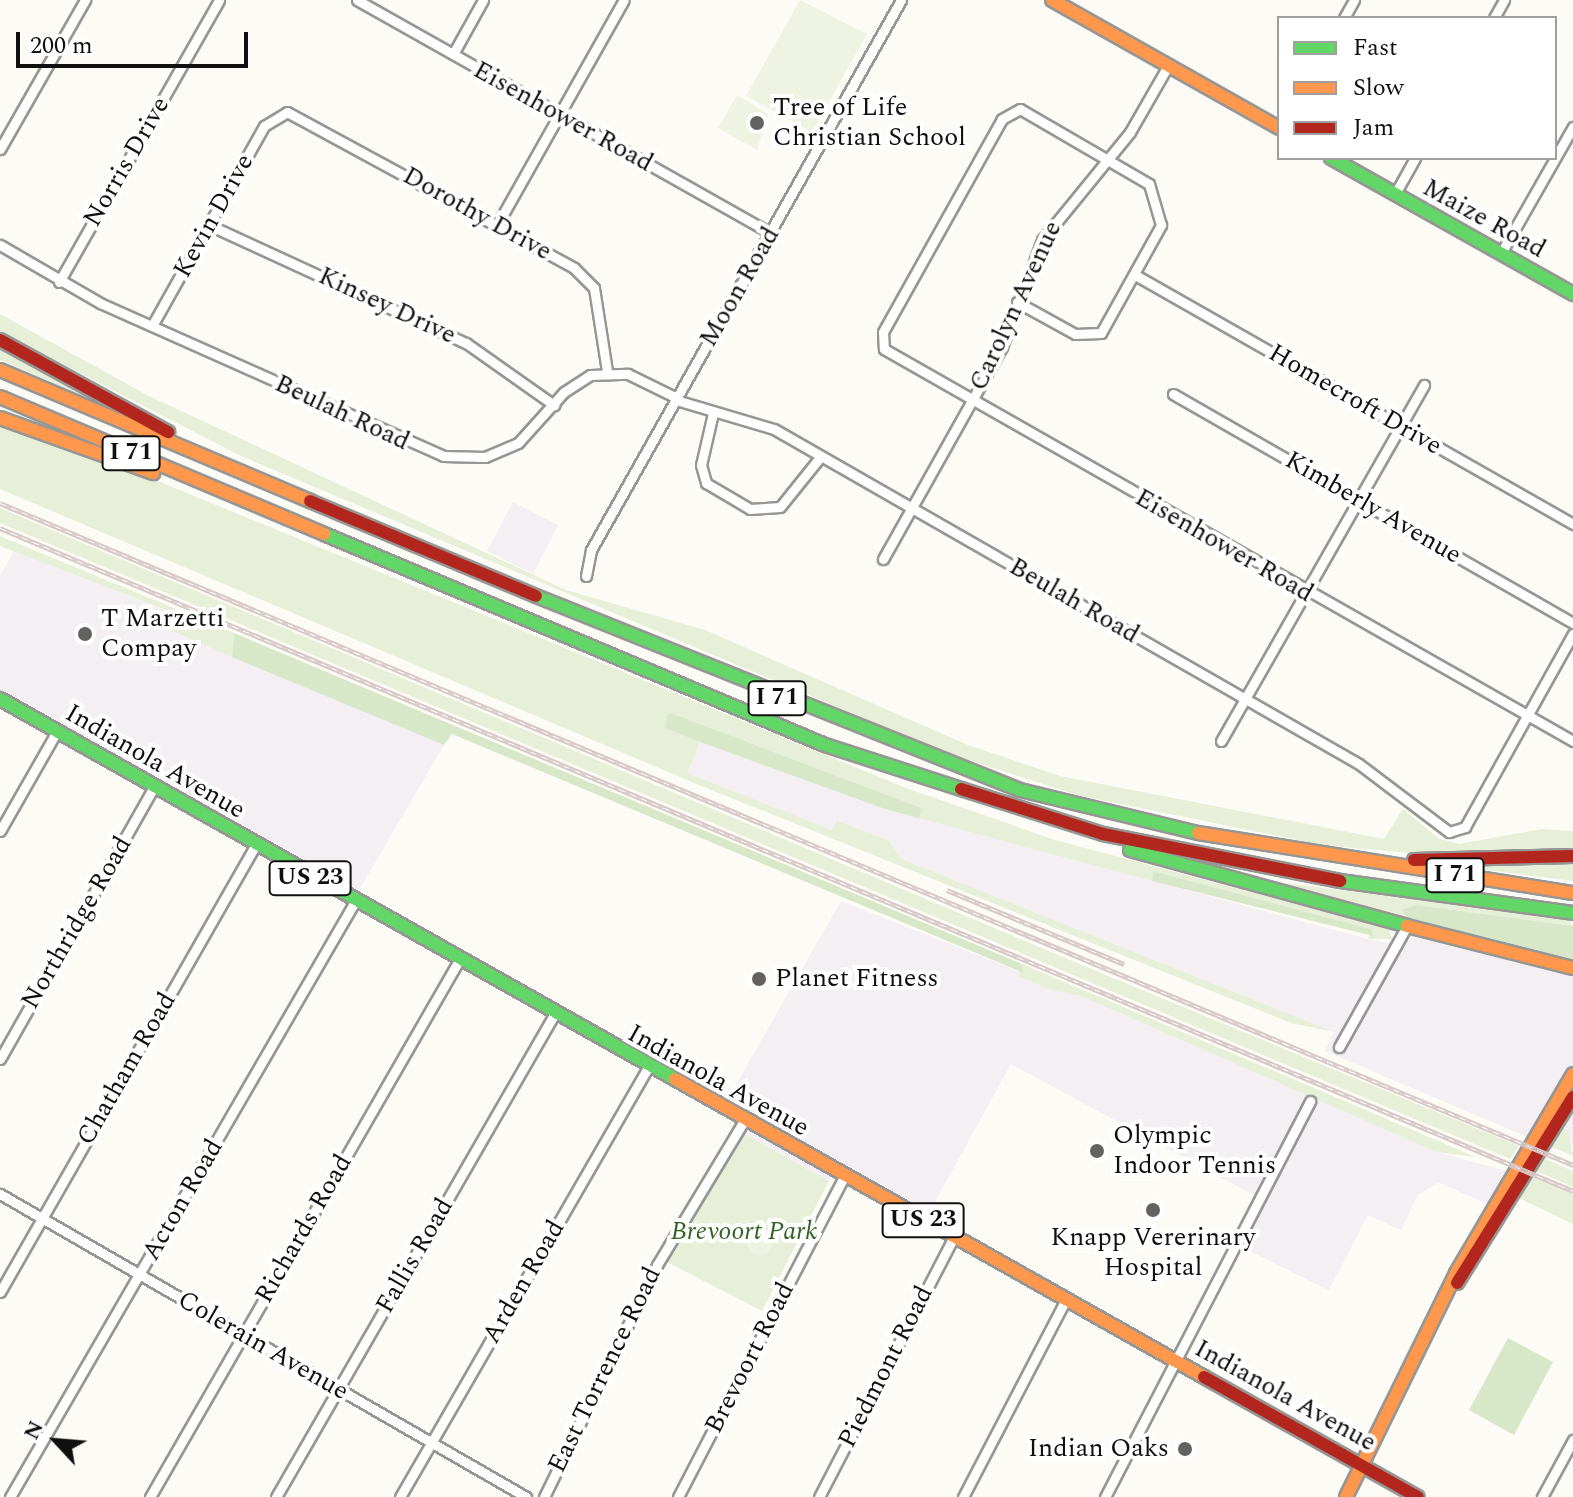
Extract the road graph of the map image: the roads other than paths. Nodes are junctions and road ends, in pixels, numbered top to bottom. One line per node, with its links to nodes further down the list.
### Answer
1 (85, 0): 14 (street)
2 (219, 0): 27 (street, Norris Drive)
3 (357, 0): 8 (street, Eisenhower Road)
4 (483, 0): 8 (street)
5 (624, 0): 11 (street)
6 (901, 0): 23 (street, Moon Road)
7 (1052, 0): 9 (main road)
8 (453, 54): 11 (street, Eisenhower Road)
9 (1168, 66): 12 (main road); 16 (street, Carolyn Avenue)
10 (279, 113): 21 (street, Kevin Drive); 22 (street, Dorothy Drive)
11 (559, 115): 22 (street); 23 (street, Eisenhower Road)
12 (1277, 127)
13 (1573, 127): 15 (street)
14 (0, 149)
15 (1557, 155)
16 (1108, 156): 26 (street); 29 (street, Carolyn Avenue); 38 (street, Eisenhower Road)
17 (1335, 160): 20 (main road, Maize Road)
18 (1414, 160): 20 (street)
19 (1554, 160): 25 (street)
20 (1395, 194): 25 (main road, Maize Road)
21 (209, 225): 30 (street, Kevin Drive); 39 (street, Kinsey Drive)
22 (497, 225): 33 (street, Dorothy Drive)
23 (771, 233): 37 (street, Moon Road)
24 (0, 245): 27 (street, Beulah Road)
25 (1501, 253): 28 (main road, Maize Road)
26 (1137, 276): 29 (street); 42 (street, Homecroft Drive)
27 (59, 282): 30 (street, Beulah Road)
28 (1573, 294)
29 (1017, 302): 38 (street, Carolyn Avenue)
30 (153, 324): 39 (street, Beulah Road)
31 (0, 340): 44 (main road)
32 (0, 370): 44 (main road, I 71)
33 (607, 371): 37 (street, Beulah Road); 39 (street, Beulah Road)
34 (1424, 385): 42 (street)
35 (1173, 394): 45 (street, Kimberly Avenue)
36 (0, 397): 46 (main road, I 71)
37 (677, 399): 40 (street, Beulah Road); 50 (street, Moon Road)
38 (972, 401): 47 (street, Carolyn Avenue); 51 (street, Eisenhower Road)
39 (554, 405)
40 (713, 413): 43 (street, Beulah Road); 43 (street)
41 (0, 418): 46 (main road)
42 (1401, 426): 45 (street); 48 (street, Homecroft Drive)
43 (821, 456): 47 (street, Beulah Road)
44 (239, 472): 65 (main road, I 71)
45 (1358, 499): 51 (street); 52 (street, Kimberly Avenue)
46 (263, 508): 61 (main road, I 71)
47 (912, 508): 49 (street, Carolyn Avenue); 55 (street, Beulah Road)
48 (1573, 524)
49 (883, 559)
50 (586, 576)
51 (1304, 592): 55 (street); 56 (street, Eisenhower Road)
52 (1573, 623)
53 (1573, 634): 56 (street)
54 (0, 699): 57 (main road, Indianola Avenue / US 23)
55 (1245, 699): 56 (street, Beulah Road); 58 (street)
56 (1526, 717): 59 (street, Eisenhower Road)
57 (57, 731): 60 (main road, Indianola Avenue / US 23); 62 (street)
58 (1221, 741)
59 (1573, 741)
60 (154, 787): 63 (main road, Indianola Avenue / US 23); 74 (street, Northridge Road)
61 (1027, 811): 68 (main road, I 71); 69 (main road)
62 (0, 831)
63 (255, 846): 67 (main road, Indianola Avenue / US 23); 82 (street, Chatham Road)
64 (1573, 856): 65 (main road)
65 (1337, 858): 66 (main road, I 71)
66 (1573, 893)
67 (354, 903): 70 (main road, Indianola Avenue / US 23); 84 (street, Acton Road)
68 (1573, 913)
69 (1407, 926): 71 (main road); 73 (street)
70 (458, 962): 72 (main road, Indianola Avenue / US 23); 88 (street, Richards Road)
71 (1573, 968)
72 (554, 1015): 75 (main road, Indianola Avenue / US 23); 90 (street, Fallis Road)
73 (1339, 1047)
74 (0, 1059)
75 (648, 1068): 79 (main road, Indianola Avenue / US 23); 92 (street, Arden Road)
76 (1573, 1074): 85 (main road)
77 (1573, 1097): 85 (main road)
78 (1310, 1101): 89 (street)
79 (744, 1121): 80 (main road, Indianola Avenue / US 23); 99 (street, East Torrence Road)
80 (844, 1177): 83 (main road, Indianola Avenue / US 23); 100 (street, Brevoort Road)
81 (0, 1194): 82 (street, Colerain Avenue)
82 (42, 1218): 84 (street, Colerain Avenue); 86 (street, Chatham Road)
83 (954, 1237): 87 (main road, Indianola Avenue / US 23); 101 (street, Piedmont Road)
84 (139, 1275): 88 (street, Colerain Avenue); 94 (street, Acton Road)
85 (1457, 1283): 93 (main road)
86 (0, 1292)
87 (1066, 1299): 89 (main road, Indianola Avenue / US 23); 102 (street)
88 (244, 1334): 90 (street, Colerain Avenue); 95 (street, Richards Road)
89 (1176, 1360): 93 (main road, Indianola Avenue / US 23); 103 (street)
90 (339, 1389): 92 (street, Colerain Avenue); 96 (street, Fallis Road)
91 (1573, 1440): 106 (street)
92 (431, 1444): 97 (street, Arden Road); 98 (street, Colerain Avenue)
93 (1363, 1465): 104 (main road); 105 (main road, Indianola Avenue / US 23)
94 (10, 1497)
95 (150, 1497)
96 (276, 1497)
97 (400, 1497)
98 (526, 1497)
99 (544, 1497)
100 (678, 1497)
101 (819, 1497)
102 (963, 1497)
103 (1105, 1497)
104 (1346, 1497)
105 (1418, 1497)
106 (1542, 1497)

